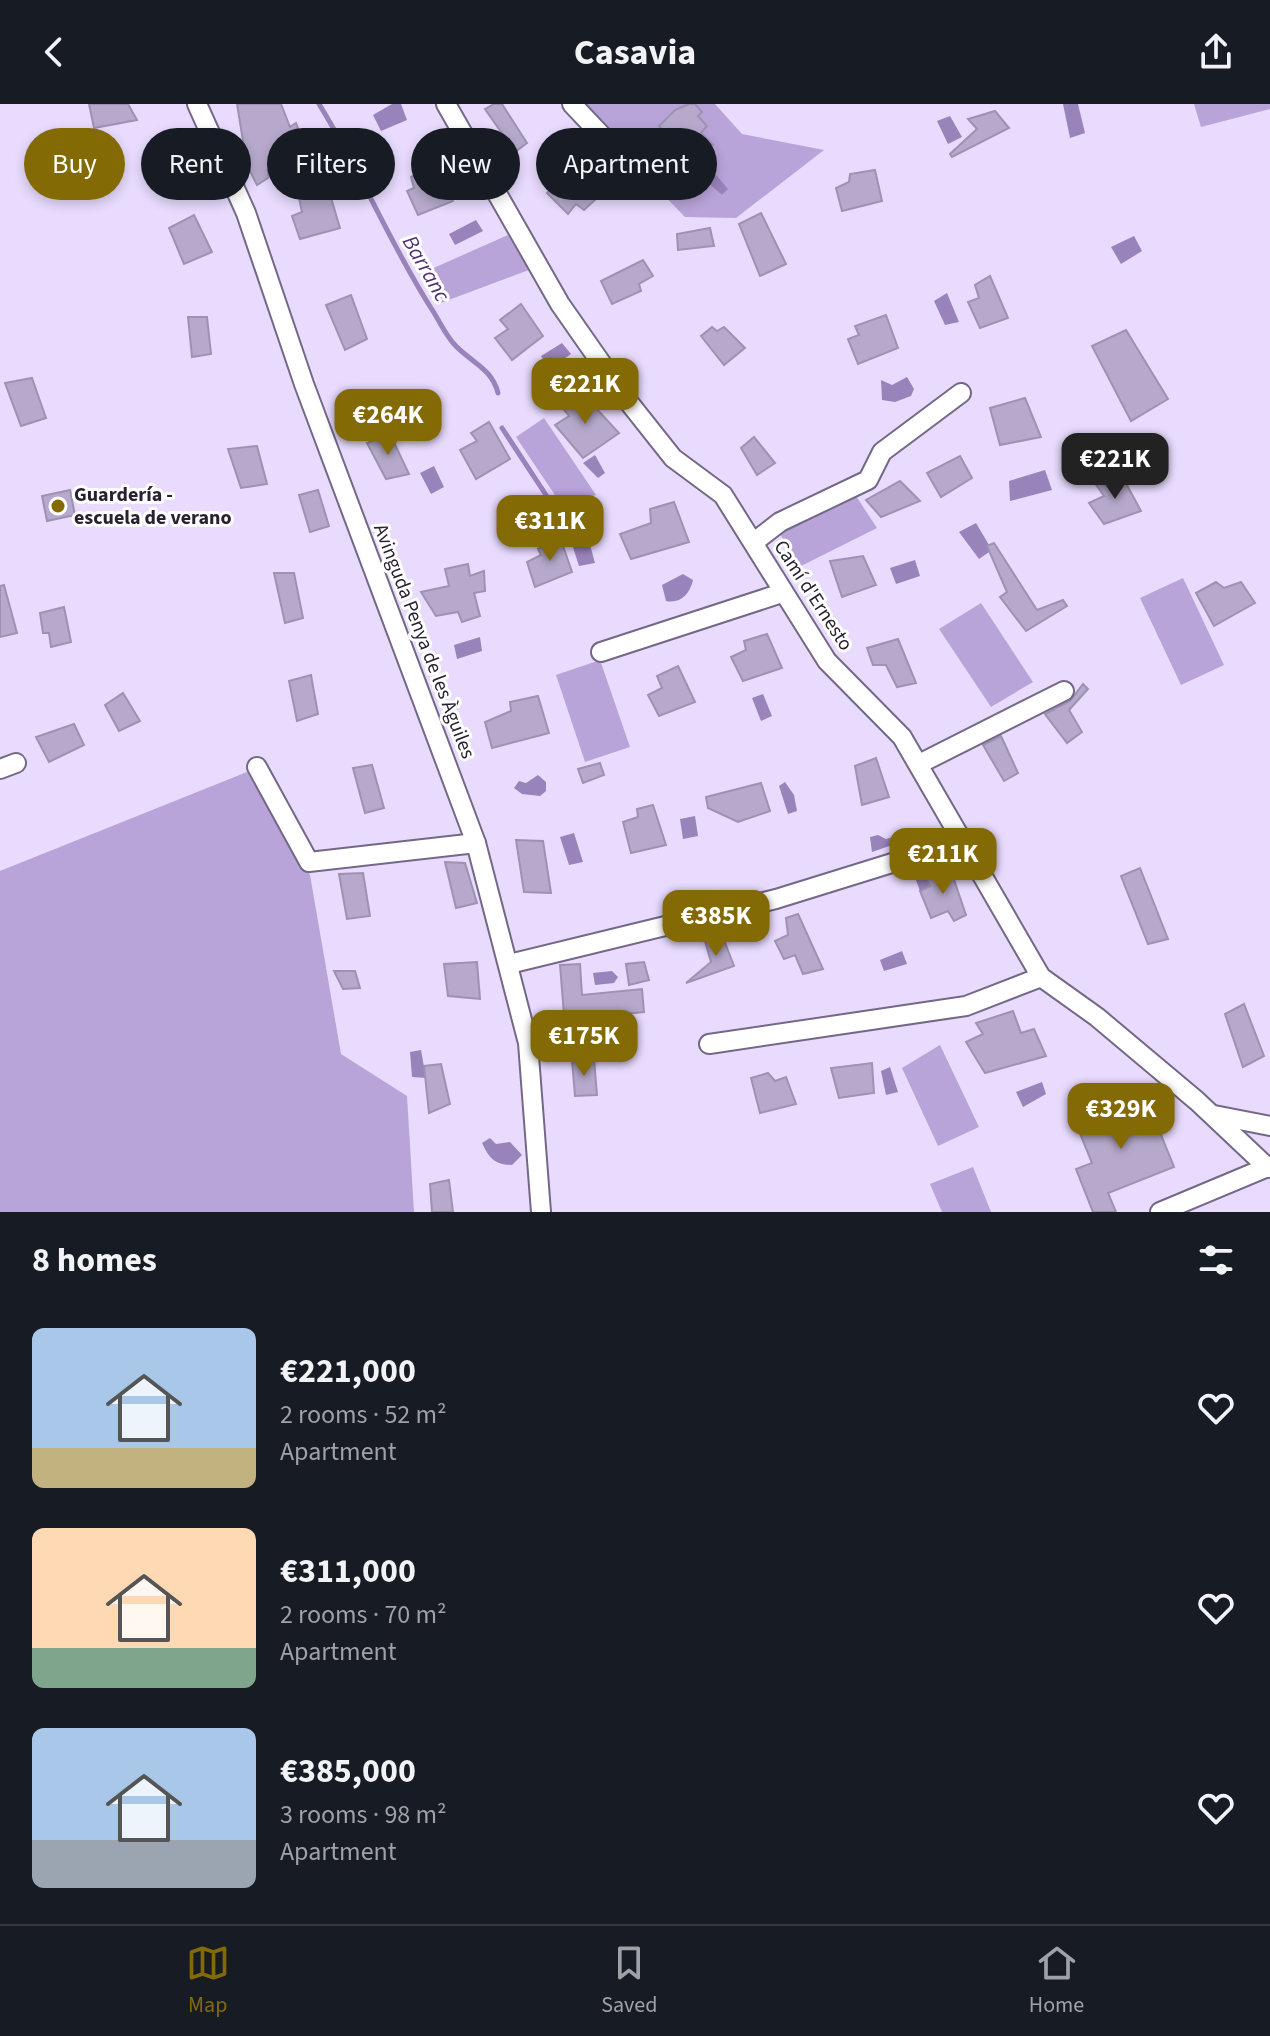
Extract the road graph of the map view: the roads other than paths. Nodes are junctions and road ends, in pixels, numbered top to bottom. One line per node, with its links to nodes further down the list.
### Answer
1 (197, 104): 13 (street, Avinguda Penya de les Àguiles)
2 (446, 104): 6 (street, Camí d'Ernesto)
3 (572, 104): 4 (street)
4 (593, 128)
5 (961, 393): 6 (street)
6 (754, 542): 7 (street, Camí d'Ernesto)
7 (782, 593): 8 (street); 10 (street, Camí d'Ernesto)
8 (601, 652)
9 (1064, 691): 10 (street)
10 (919, 764): 12 (street, Camí d'Ernesto)
11 (257, 767): 13 (street)
12 (963, 841): 14 (street); 15 (street, Camí d'Ernesto)
13 (476, 843): 14 (street, Avinguda Penya de les Àguiles)
14 (509, 964): 20 (street, Avinguda Penya de les Àguiles)
15 (1041, 977): 16 (street); 17 (street, Camí d'Ernesto)
16 (709, 1044)
17 (1212, 1114): 18 (street); 19 (street, Camí d'Ernesto)
18 (1270, 1128): 19 (street)
19 (1264, 1163): 21 (street)
20 (541, 1212)
21 (1160, 1212)

